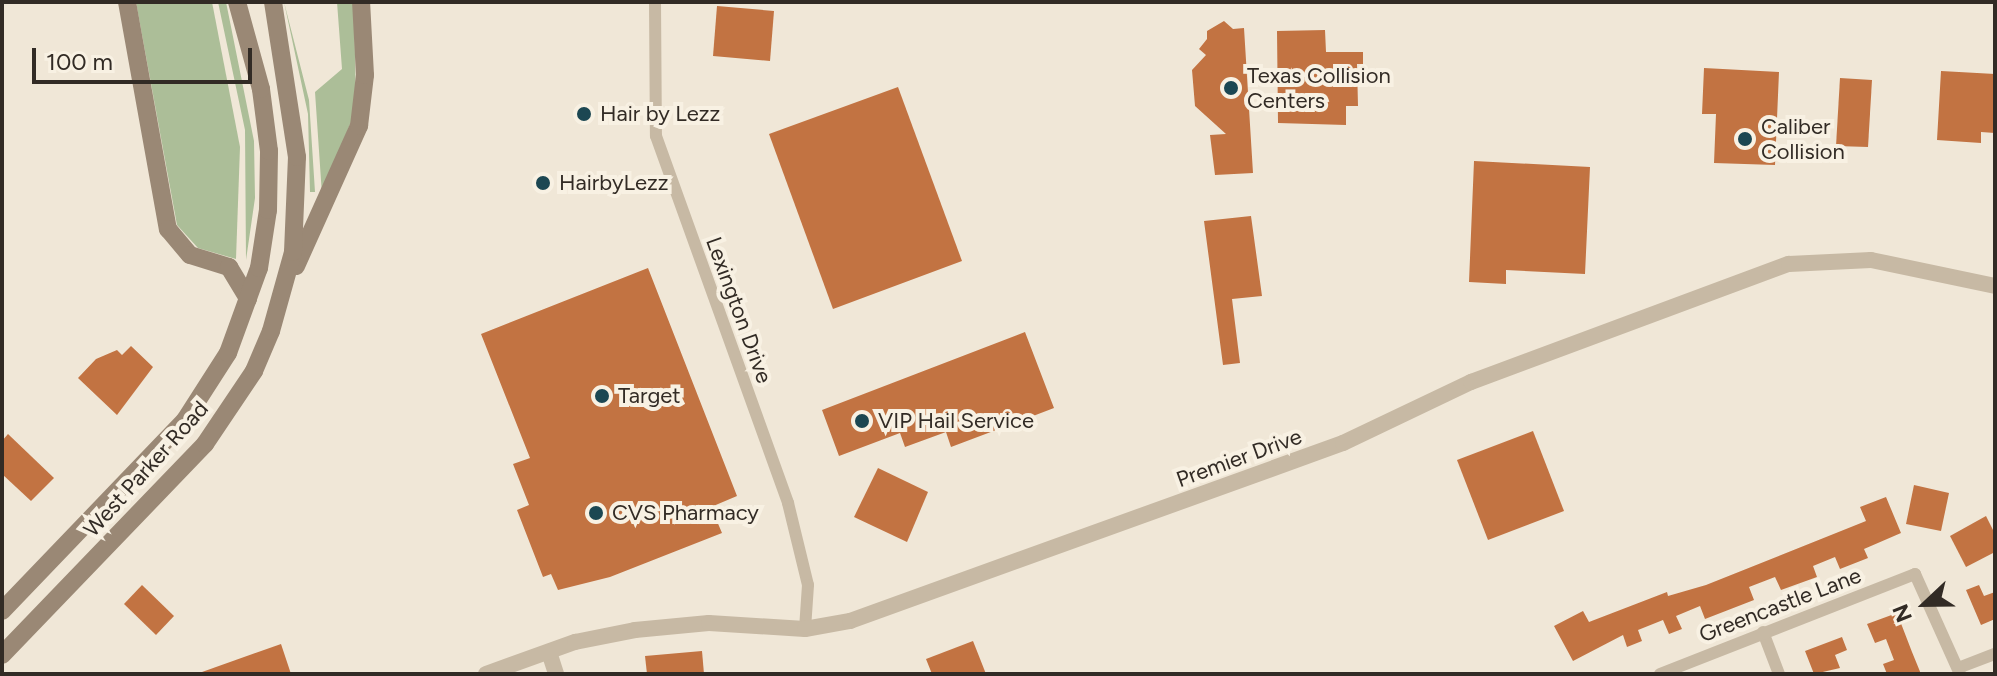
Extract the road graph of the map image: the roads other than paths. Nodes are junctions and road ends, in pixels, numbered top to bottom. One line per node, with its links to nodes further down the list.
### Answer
1 (127, 2): 8 (main road)
2 (237, 2): 8 (main road, West Parker Road)
3 (273, 2): 7 (main road, West Parker Road)
4 (361, 2): 7 (main road)
5 (655, 2): 13 (street, Lexington Drive)
6 (1995, 286): 13 (street, Premier Drive)
7 (285, 291): 10 (main road, West Parker Road)
8 (248, 299): 9 (main road, West Parker Road)
9 (137, 475): 10 (main road); 11 (main road, West Parker Road)
10 (160, 497): 12 (main road, West Parker Road)
11 (6, 607): 12 (main road)
12 (31, 627): 17 (main road, West Parker Road)
13 (805, 629): 15 (street, Premier Drive)
14 (1763, 632): 18 (street, Greencastle Lane); 21 (street, Greencastle Lane); 22 (street)
15 (549, 652): 19 (street, Premier Drive); 20 (street)
16 (1995, 654): 18 (street)
17 (2, 655)
18 (1959, 671)
19 (486, 674)
20 (556, 674)
21 (1660, 674)
22 (1779, 674)

